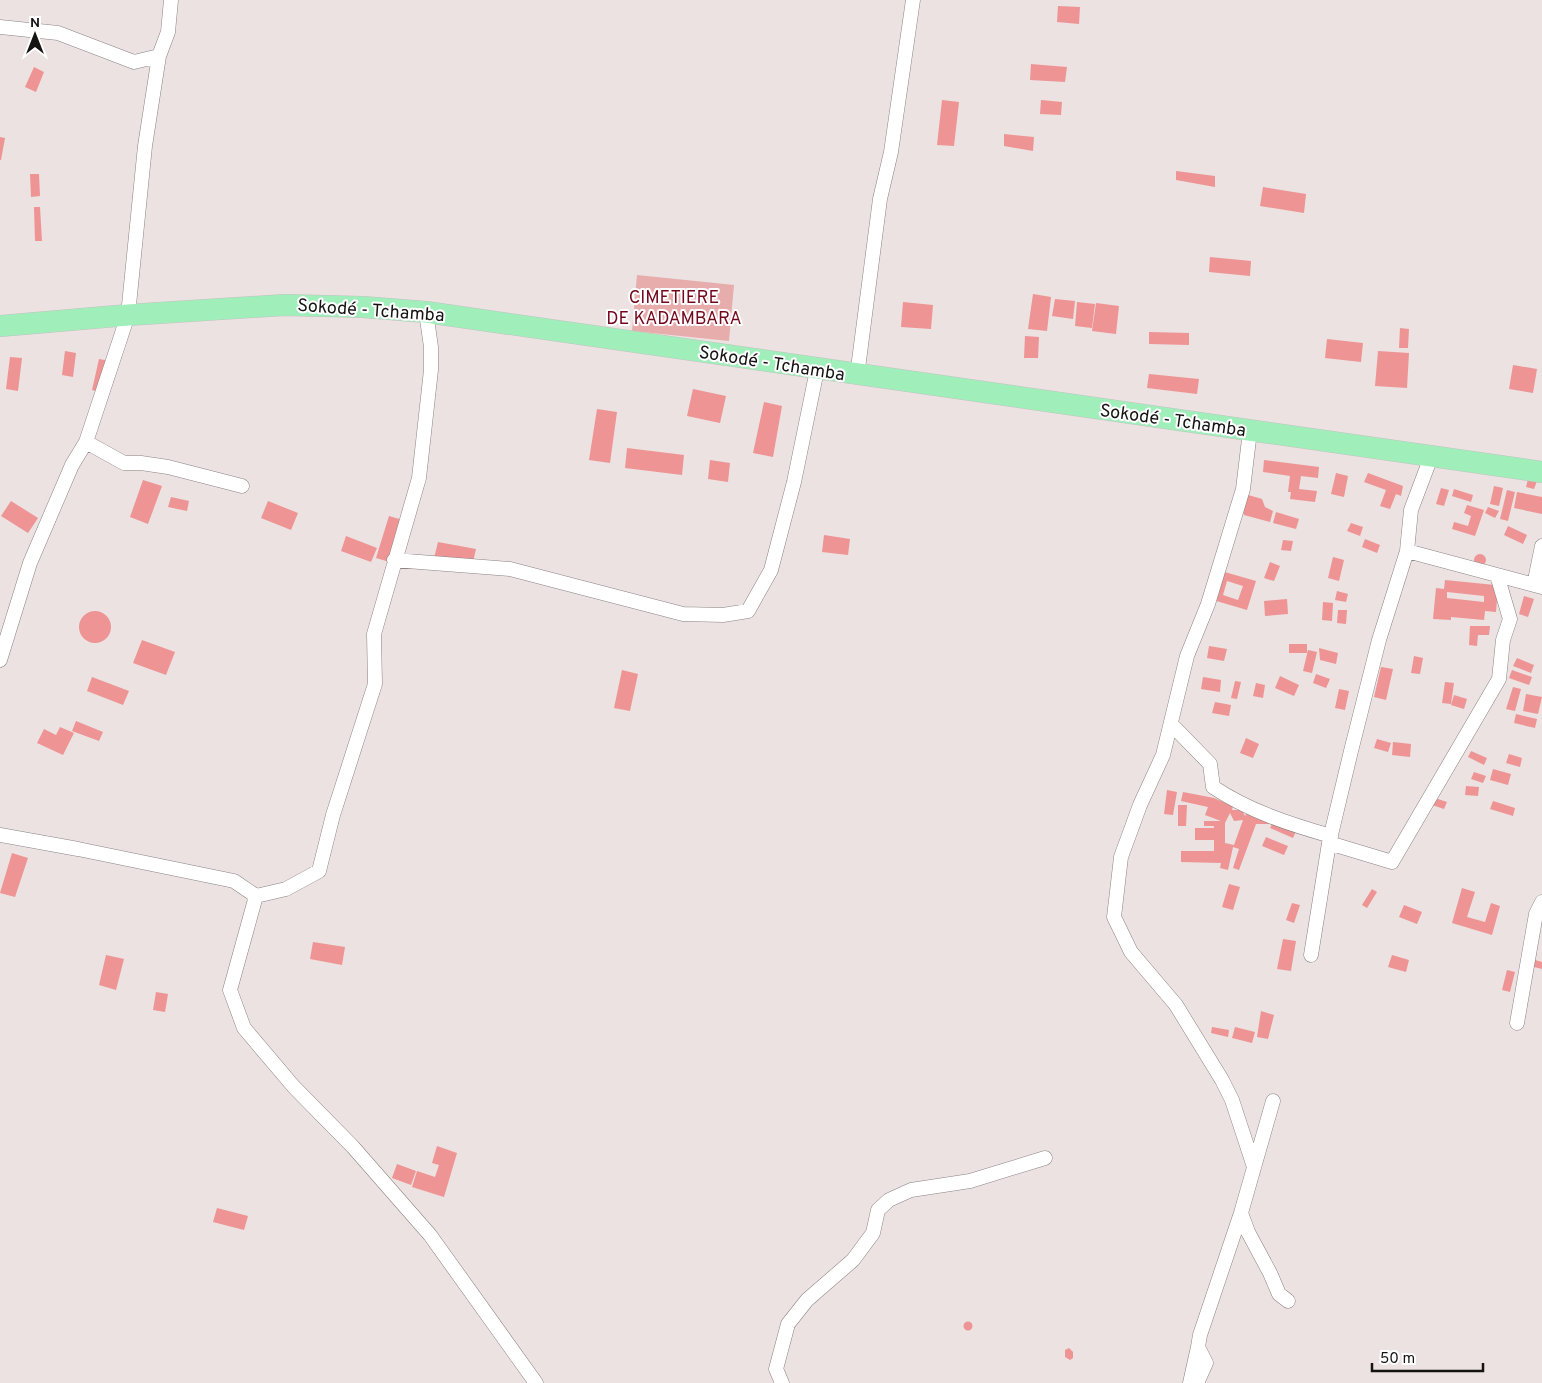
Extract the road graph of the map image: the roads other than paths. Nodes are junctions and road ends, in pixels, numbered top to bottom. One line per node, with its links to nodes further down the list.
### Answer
1 (171, 0): 4 (street)
2 (913, 0): 9 (street)
3 (0, 26): 4 (street)
4 (159, 56): 6 (street)
5 (426, 312): 6 (main road, Sokodé - Tchamba); 8 (main road, Sokodé - Tchamba); 17 (street)
6 (128, 315): 7 (main road, Sokodé - Tchamba); 11 (street)
7 (0, 326)
8 (817, 370): 9 (main road, Sokodé - Tchamba); 17 (street)
9 (857, 376): 10 (main road, Sokodé - Tchamba)
10 (1250, 431): 12 (main road, Sokodé - Tchamba); 21 (street)
11 (86, 442): 14 (street); 20 (street)
12 (1431, 457): 13 (main road, Sokodé - Tchamba); 16 (street)
13 (1542, 472)
14 (242, 486)
15 (1542, 546): 19 (street)
16 (1407, 550): 18 (street); 23 (street)
17 (394, 560): 24 (street)
18 (1497, 574): 19 (street); 23 (street)
19 (1538, 586)
20 (0, 660)
21 (1171, 724): 23 (street); 30 (street)
22 (0, 835): 24 (street)
23 (1330, 839): 26 (street)
24 (256, 896): 34 (street)
25 (1542, 902): 27 (street)
26 (1311, 955)
27 (1517, 1023)
28 (1273, 1101): 30 (street)
29 (1046, 1158): 35 (street)
30 (1254, 1167): 31 (street)
31 (1241, 1213): 32 (street); 33 (street)
32 (1288, 1301)
33 (1198, 1347): 36 (street); 37 (street)
34 (536, 1383)
35 (782, 1383)
36 (1190, 1383)
37 (1197, 1383)

